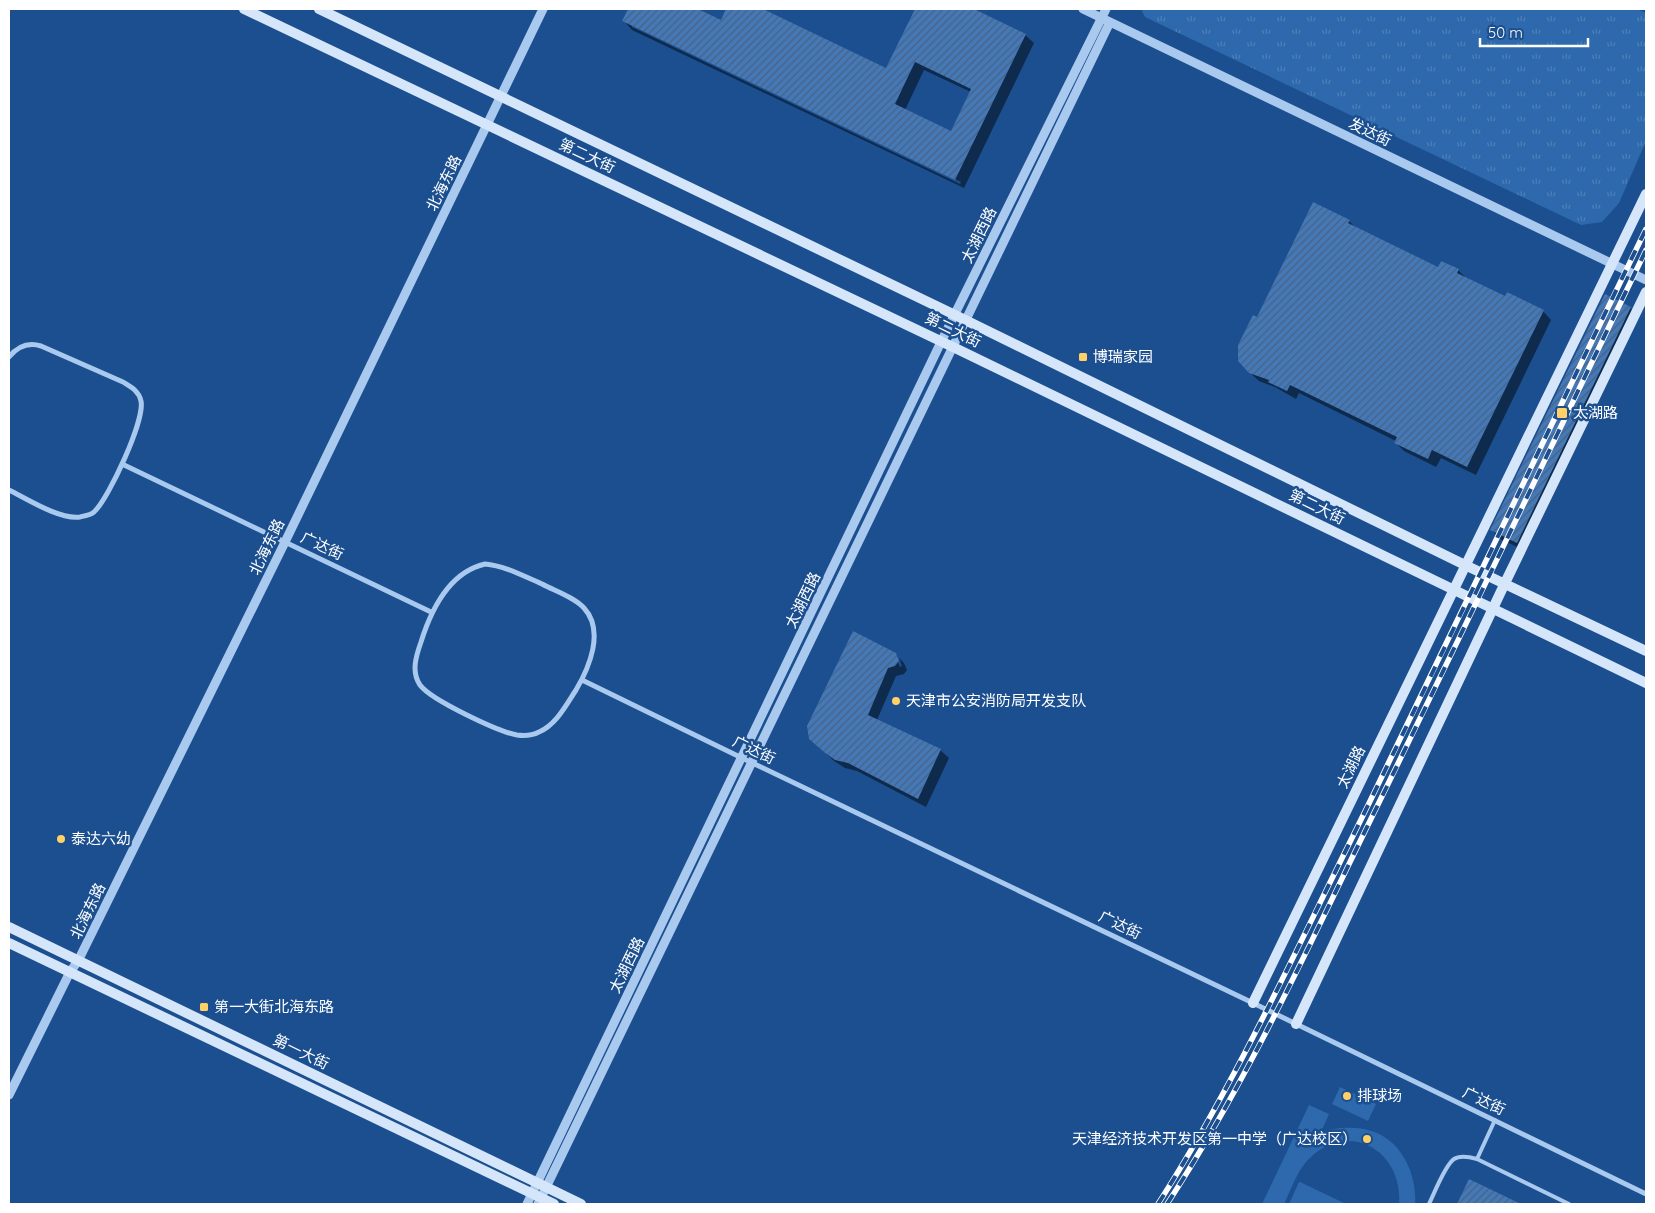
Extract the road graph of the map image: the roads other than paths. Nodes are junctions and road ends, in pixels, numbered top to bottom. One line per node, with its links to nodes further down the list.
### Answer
1 (244, 9): 8 (main road, 第二大街)
2 (319, 9): 7 (main road, 第二大街)
3 (544, 9): 7 (street, 北海东路)
4 (1083, 9): 6 (street, 发达街)
5 (1106, 9): 6 (street, 太湖西路)
6 (1106, 20): 10 (street, 发达街); 13 (street, 太湖西路); 14 (street, 太湖西路)
7 (501, 96): 8 (street, 北海东路); 13 (main road, 第二大街)
8 (487, 125): 15 (main road, 第二大街); 20 (street, 北海东路)
9 (1646, 194): 10 (main road, 太湖路)
10 (1612, 264): 11 (street, 发达街); 21 (main road, 太湖路)
11 (1646, 280)
12 (1646, 292): 22 (main road)
13 (955, 315): 14 (main road, 第二大街); 15 (street, 太湖西路)
14 (966, 321): 16 (street, 太湖西路); 21 (main road, 第二大街)
15 (941, 342): 16 (main road, 第二大街); 29 (street, 太湖西路)
16 (953, 347): 23 (main road, 第二大街); 30 (street, 太湖西路)
17 (9, 356): 18 (street)
18 (122, 464): 19 (street); 20 (street, 广达街)
19 (9, 490)
20 (285, 542): 25 (street, 广达街); 33 (street, 北海东路)
21 (1465, 565): 22 (main road, 第二大街); 23 (main road, 太湖路)
22 (1505, 583): 24 (main road); 26 (main road, 第二大街)
23 (1454, 590): 24 (main road, 第二大街); 35 (main road, 太湖路)
24 (1494, 609): 28 (main road, 第二大街); 36 (main road)
25 (432, 612): 27 (street); 27 (street)
26 (1646, 651)
27 (582, 680): 29 (street, 广达街)
28 (1646, 683)
29 (742, 758): 30 (street, 广达街); 40 (street, 太湖西路)
30 (751, 763): 35 (street, 广达街); 40 (street, 太湖西路)
31 (9, 927): 33 (main road, 第一大街)
32 (9, 943): 34 (main road, 第一大街)
33 (78, 960): 34 (street, 北海东路); 40 (main road, 第一大街)
34 (70, 972): 37 (street, 北海东路); 40 (main road, 第一大街)
35 (1253, 1003): 36 (street, 广达街)
36 (1296, 1024): 38 (street, 广达街)
37 (9, 1095)
38 (1495, 1120): 39 (lane); 41 (street, 广达街)
39 (1477, 1159): 45 (lane); 46 (lane)
40 (539, 1193): 42 (street, 太湖西路); 43 (main road, 第一大街); 44 (main road, 第一大街)
41 (1646, 1194)
42 (527, 1204)
43 (554, 1204)
44 (581, 1204)
45 (1429, 1204)
46 (1569, 1204)

